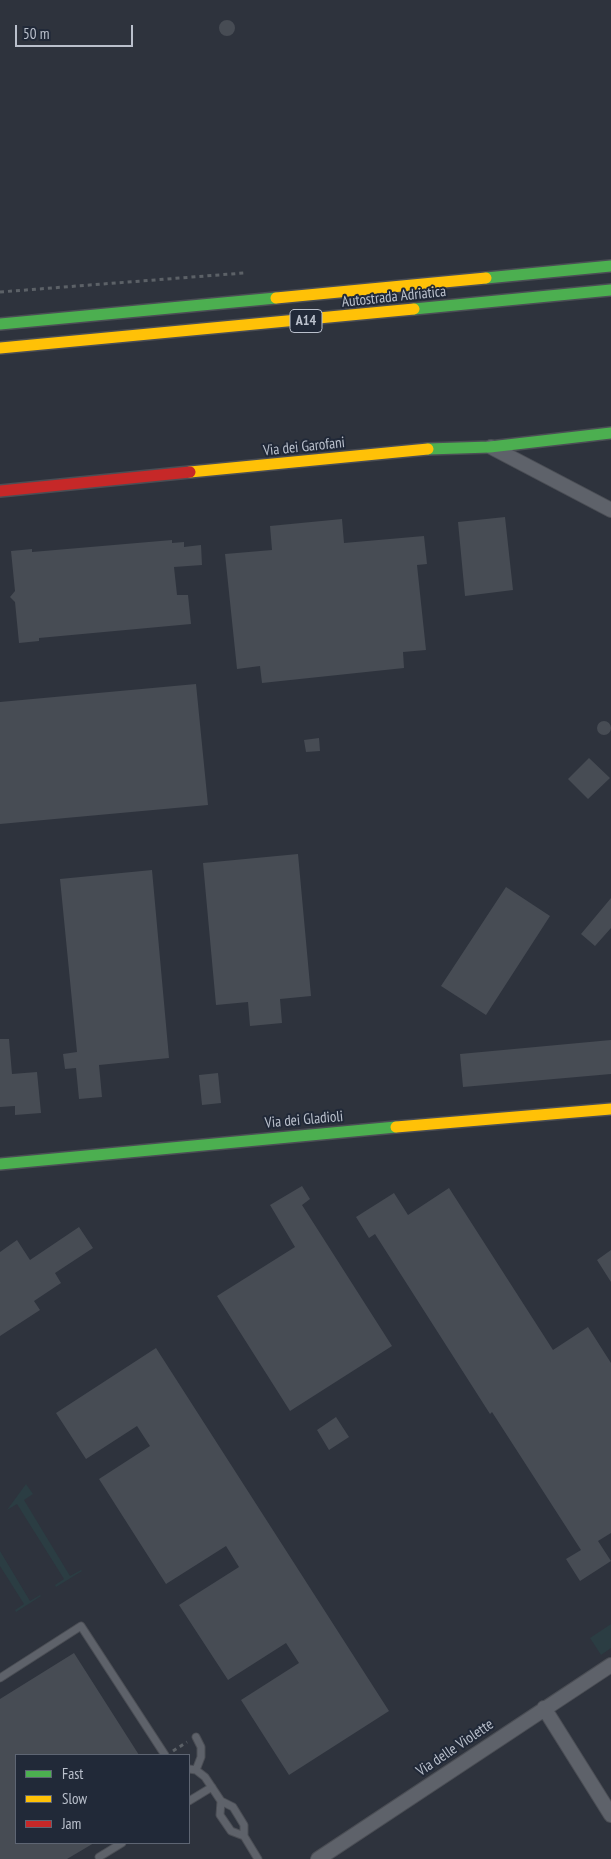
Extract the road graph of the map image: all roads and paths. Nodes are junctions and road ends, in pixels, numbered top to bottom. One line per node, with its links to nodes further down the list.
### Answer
1 (611, 266): 5 (main road, Autostrada Adriatica / A14)
2 (244, 273): 4 (path)
3 (611, 290): 6 (main road, Autostrada Adriatica / A14)
4 (0, 292)
5 (0, 324)
6 (0, 348)
7 (611, 433): 8 (main road, Via dei Garofani)
8 (490, 447): 9 (main road, Via dei Garofani); 10 (street)
9 (0, 492)
10 (611, 510)
11 (611, 1109): 12 (main road, Via dei Gladioli)
12 (0, 1164)
13 (611, 1665): 15 (street, Via delle Violette)
14 (0, 1678): 17 (lane)
15 (544, 1708): 23 (street); 28 (street, Via delle Violette)
16 (196, 1737): 18 (path); 19 (lane)
17 (165, 1754)
18 (168, 1754)
19 (192, 1770): 20 (lane)
20 (212, 1787): 21 (lane); 22 (lane)
21 (190, 1800)
22 (221, 1801): 24 (lane); 24 (lane)
23 (611, 1815)
24 (244, 1836): 27 (lane)
25 (120, 1844): 26 (lane)
26 (99, 1857)
27 (258, 1859)
28 (318, 1859)

